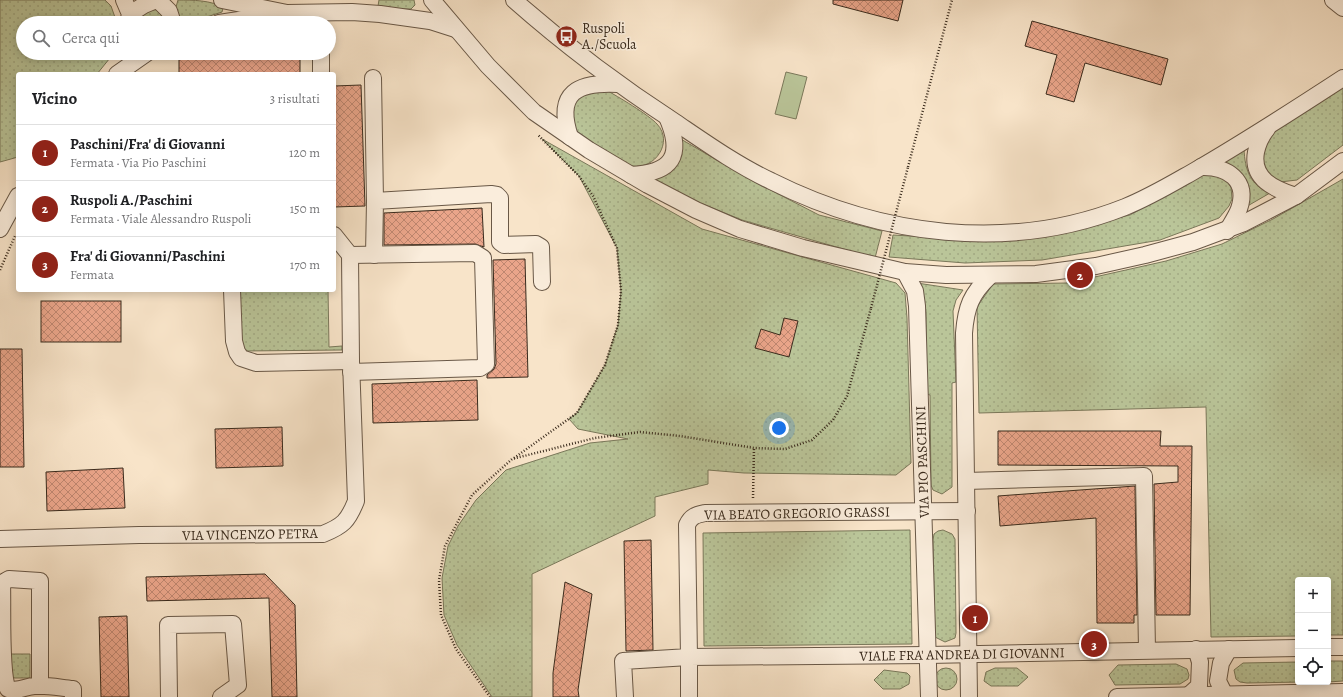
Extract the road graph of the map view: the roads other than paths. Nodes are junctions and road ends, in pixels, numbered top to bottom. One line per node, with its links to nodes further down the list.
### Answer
1 (157, 0): 8 (street); 11 (street)
2 (222, 0): 10 (street)
3 (375, 0): 9 (street)
4 (432, 0): 13 (street)
5 (514, 0): 22 (street)
6 (1333, 0): 7 (street)
7 (1343, 8)
8 (128, 12)
9 (352, 12): 10 (street); 13 (street)
10 (287, 13): 12 (street)
11 (170, 16)
12 (260, 16)
13 (455, 29): 25 (street)
14 (119, 60): 17 (street)
15 (137, 60): 18 (street)
16 (321, 60): 19 (street)
17 (114, 72)
18 (120, 72)
19 (321, 72)
20 (373, 78): 31 (street)
21 (1343, 78): 24 (street)
22 (618, 84): 23 (street); 25 (street)
23 (667, 117): 27 (street); 28 (street)
24 (1271, 125): 27 (street); 29 (street)
25 (570, 137): 28 (street)
26 (1343, 161): 29 (street)
27 (1201, 167): 33 (street)
28 (631, 175): 37 (street)
29 (1296, 196): 33 (street)
30 (16, 200): 32 (street)
31 (375, 201): 35 (street); 39 (street)
32 (0, 229)
33 (1227, 231): 38 (street)
34 (336, 238): 36 (street)
35 (374, 254): 36 (street); 41 (street)
36 (350, 255): 41 (street, VIA VINCENZO PETRA)
37 (905, 272): 38 (street); 44 (street, VIA PIO PASCHINI)
38 (990, 276): 42 (street)
39 (542, 282)
40 (232, 292): 41 (street)
41 (351, 366): 45 (street, VIA VINCENZO PETRA)
42 (966, 481): 43 (street); 51 (street)
43 (967, 511): 44 (street, VIA BEATO GREGORIO GRASSI); 52 (street)
44 (923, 512): 53 (street, VIA PIO PASCHINI); 54 (street, VIA BEATO GREGORIO GRASSI)
45 (0, 540)
46 (1331, 647): 47 (street)
47 (1343, 647)
48 (1295, 648): 50 (street, VIALE FRA' ANDREA DI GIOVANNI)
49 (1196, 649): 50 (street, VIALE FRA' ANDREA DI GIOVANNI); 51 (street, VIALE FRA' ANDREA DI GIOVANNI); 58 (street)
50 (1229, 649): 57 (street)
51 (1147, 650): 52 (street, VIALE FRA' ANDREA DI GIOVANNI)
52 (969, 653): 53 (street, VIALE FRA' ANDREA DI GIOVANNI); 66 (street)
53 (928, 655): 54 (street, VIALE FRA' ANDREA DI GIOVANNI); 65 (street, VIA PIO PASCHINI)
54 (689, 658): 63 (street, VIALE FRA' ANDREA DI GIOVANNI); 64 (street)
55 (40, 686): 55 (street); 60 (street)
56 (1343, 692): 57 (street)
57 (1225, 694): 59 (street)
58 (1189, 695): 59 (street); 67 (street)
59 (1206, 696)
60 (73, 697)
61 (169, 697): 62 (street)
62 (221, 697)
63 (625, 697)
64 (689, 697)
65 (929, 697)
66 (969, 697)
67 (1117, 697)

